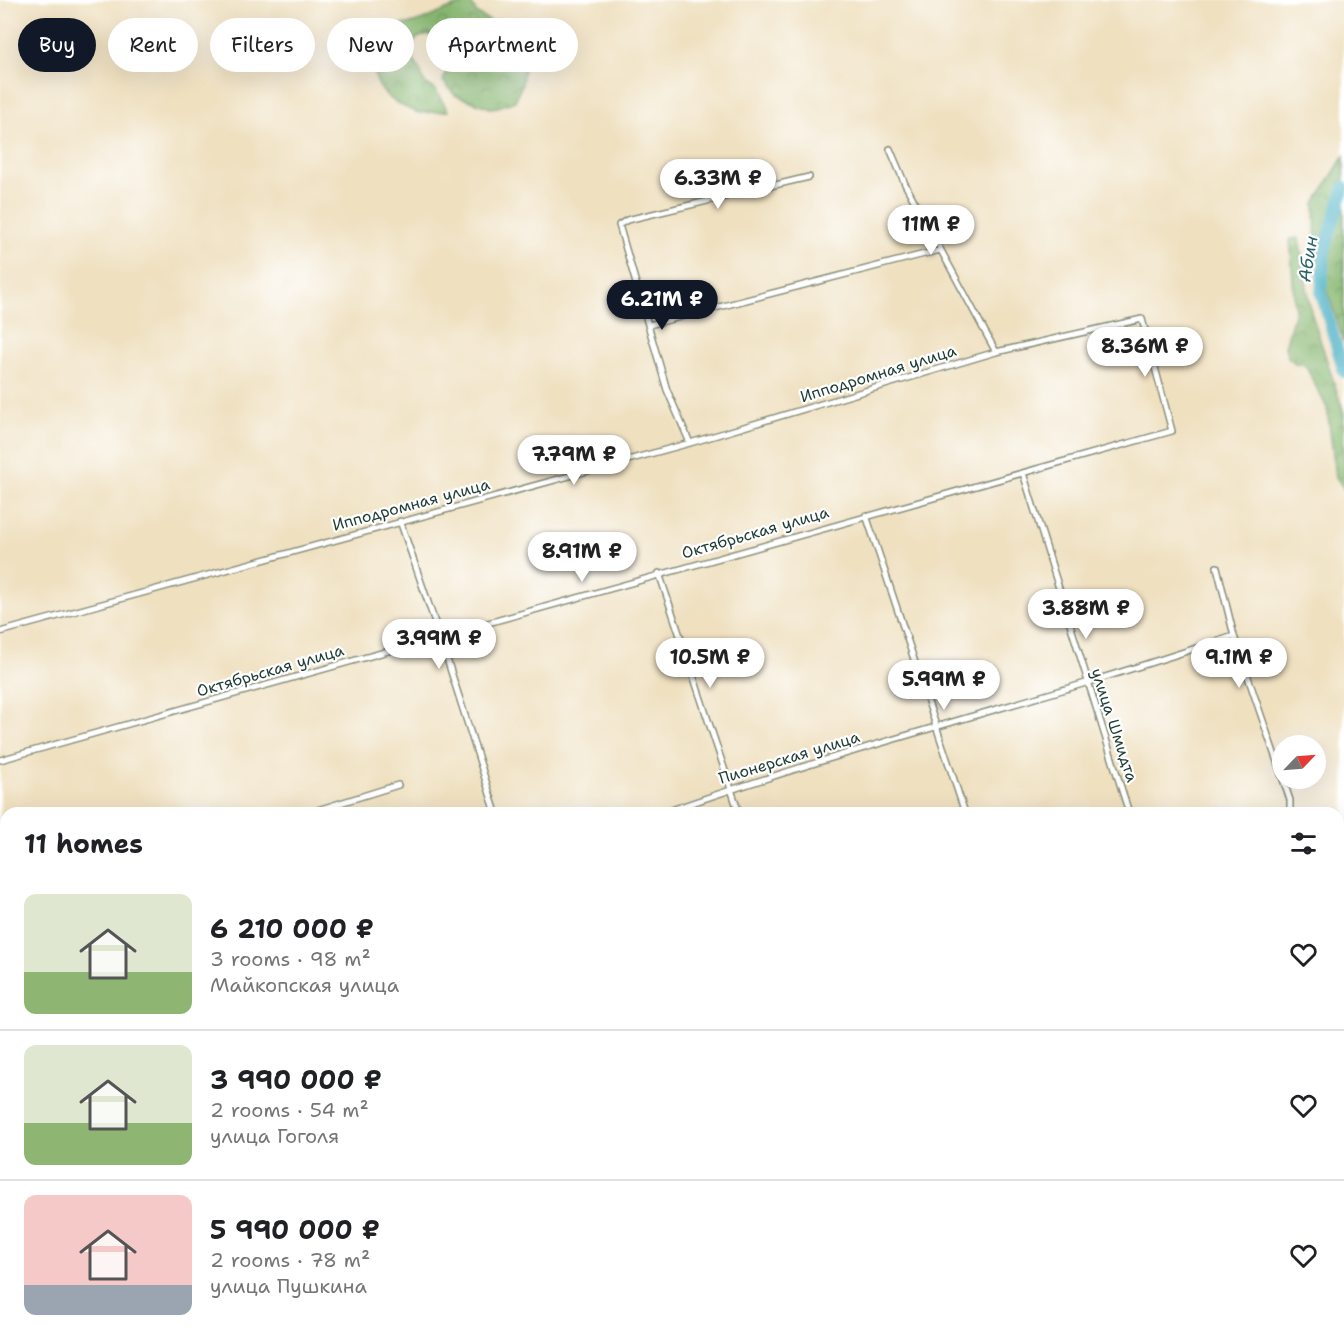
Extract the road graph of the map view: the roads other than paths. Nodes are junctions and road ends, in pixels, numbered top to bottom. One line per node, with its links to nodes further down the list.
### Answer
1 (890, 149): 3 (street)
2 (809, 177): 4 (street)
3 (940, 250): 4 (street); 5 (street)
4 (649, 325): 7 (street)
5 (996, 352): 6 (street, Ипподромная улица); 7 (street, Ипподромная улица)
6 (1172, 430): 8 (street, Октябрьская улица)
7 (690, 443): 10 (street, Ипподромная улица)
8 (1023, 473): 9 (street, Октябрьская улица); 16 (street, улица Шмидта)
9 (866, 515): 12 (street, Октябрьская улица); 17 (street)
10 (400, 521): 13 (street, Ипподромная улица); 15 (street)
11 (1216, 567): 14 (street)
12 (659, 573): 15 (street, Октябрьская улица); 20 (street)
13 (0, 632)
14 (1234, 636): 16 (street, Пионерская улица); 27 (street)
15 (440, 637): 18 (street, Октябрьская улица); 22 (street)
16 (1087, 683): 17 (street, Пионерская улица); 26 (street, улица Шмидта)
17 (936, 726): 20 (street, Пионерская улица); 25 (street)
18 (0, 760)
19 (398, 785): 21 (street)
20 (731, 789): 23 (street, Пионерская улица); 24 (street)
21 (327, 807)
22 (494, 807)
23 (680, 807)
24 (737, 807)
25 (963, 807)
26 (1127, 807)
27 (1290, 807)

